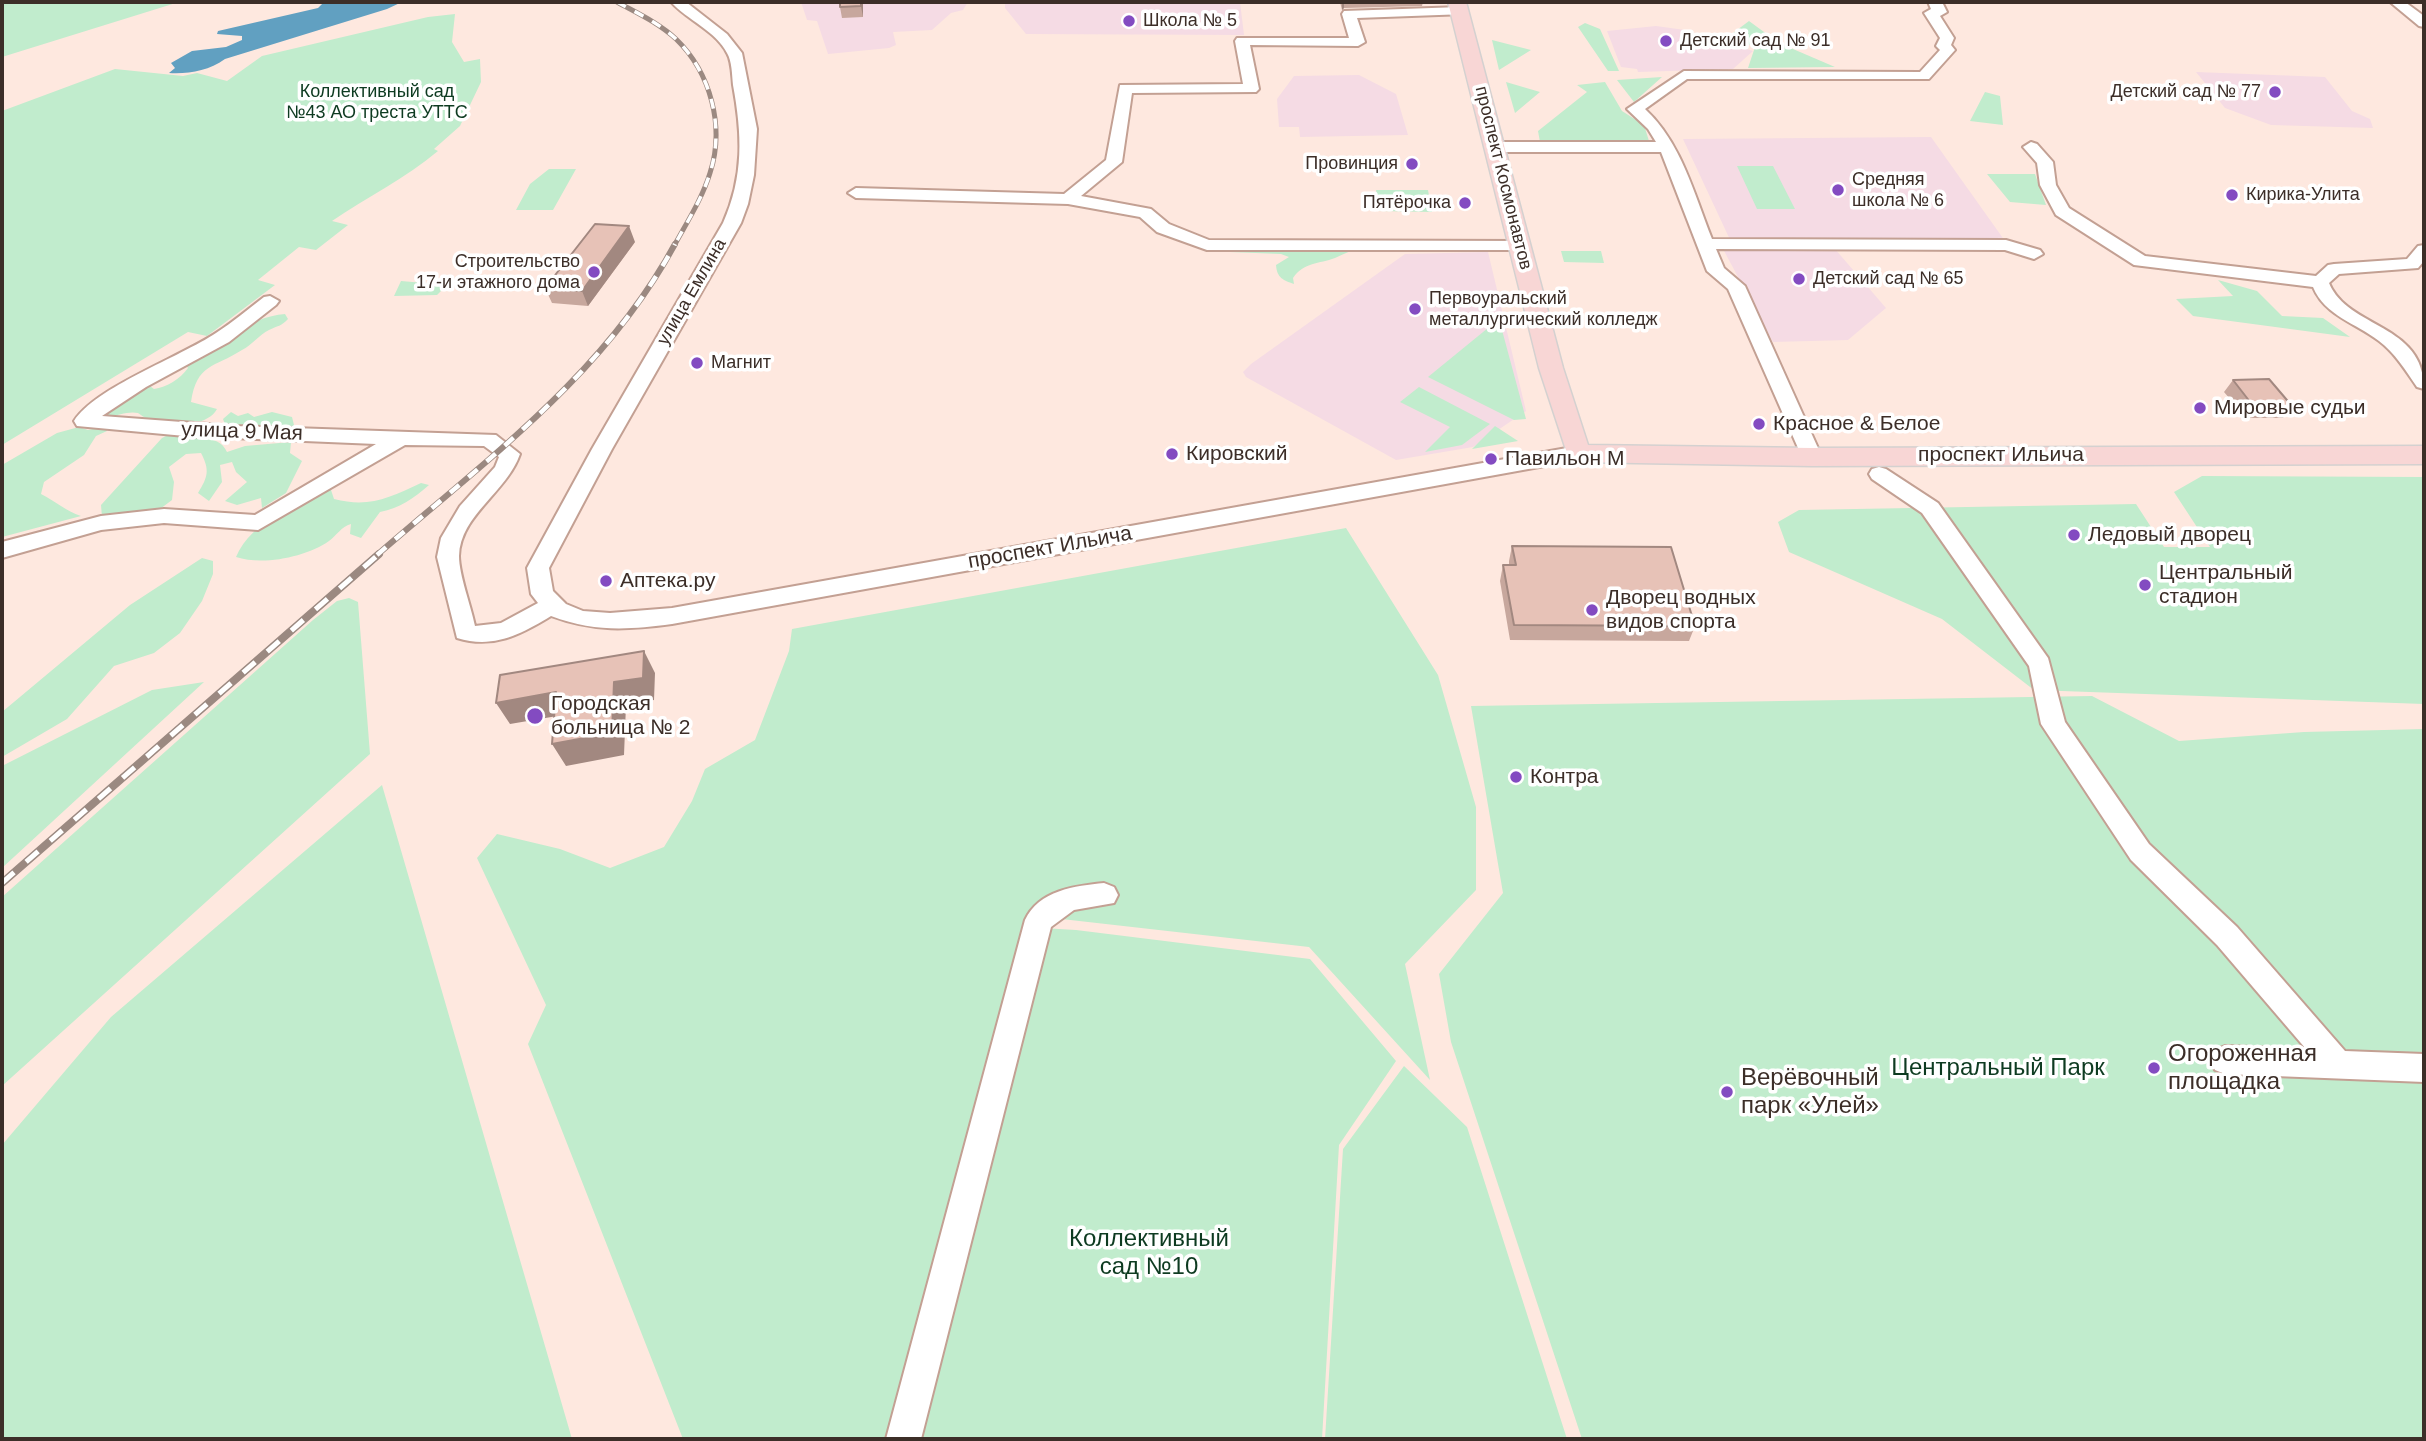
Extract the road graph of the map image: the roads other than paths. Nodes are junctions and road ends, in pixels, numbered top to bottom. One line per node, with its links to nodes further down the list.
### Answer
1 (682, 2): 26 (street, улица Емлина)
2 (1335, 2): 6 (street)
3 (1935, 2): 8 (street)
4 (2397, 2): 7 (street)
5 (1459, 7): 6 (street); 9 (main road, проспект Космонавтов)
6 (1349, 14): 12 (street)
7 (2424, 23)
8 (1667, 146): 9 (street); 13 (street)
9 (1495, 147): 14 (main road, проспект Космонавтов)
10 (2031, 147): 17 (street)
11 (856, 194): 12 (street)
12 (1069, 199): 14 (street)
13 (1705, 244): 16 (street); 23 (street)
14 (1520, 246): 21 (main road, проспект Космонавтов)
15 (2424, 250): 17 (street)
16 (2034, 254)
17 (2319, 282): 19 (street)
18 (270, 301): 20 (street, улица 9 Мая)
19 (2424, 383)
20 (400, 439): 25 (street); 26 (street, улица 9 Мая)
21 (1575, 444): 23 (main road, проспект Ильича); 26 (street, проспект Ильича)
22 (2424, 455): 23 (main road, проспект Ильича)
23 (1812, 457)
24 (1879, 474): 29 (street)
25 (2, 550)
26 (549, 607)
27 (1104, 895): 31 (street)
28 (2225, 1060): 29 (street)
29 (2339, 1066): 30 (street)
30 (2424, 1068)
31 (903, 1439)

